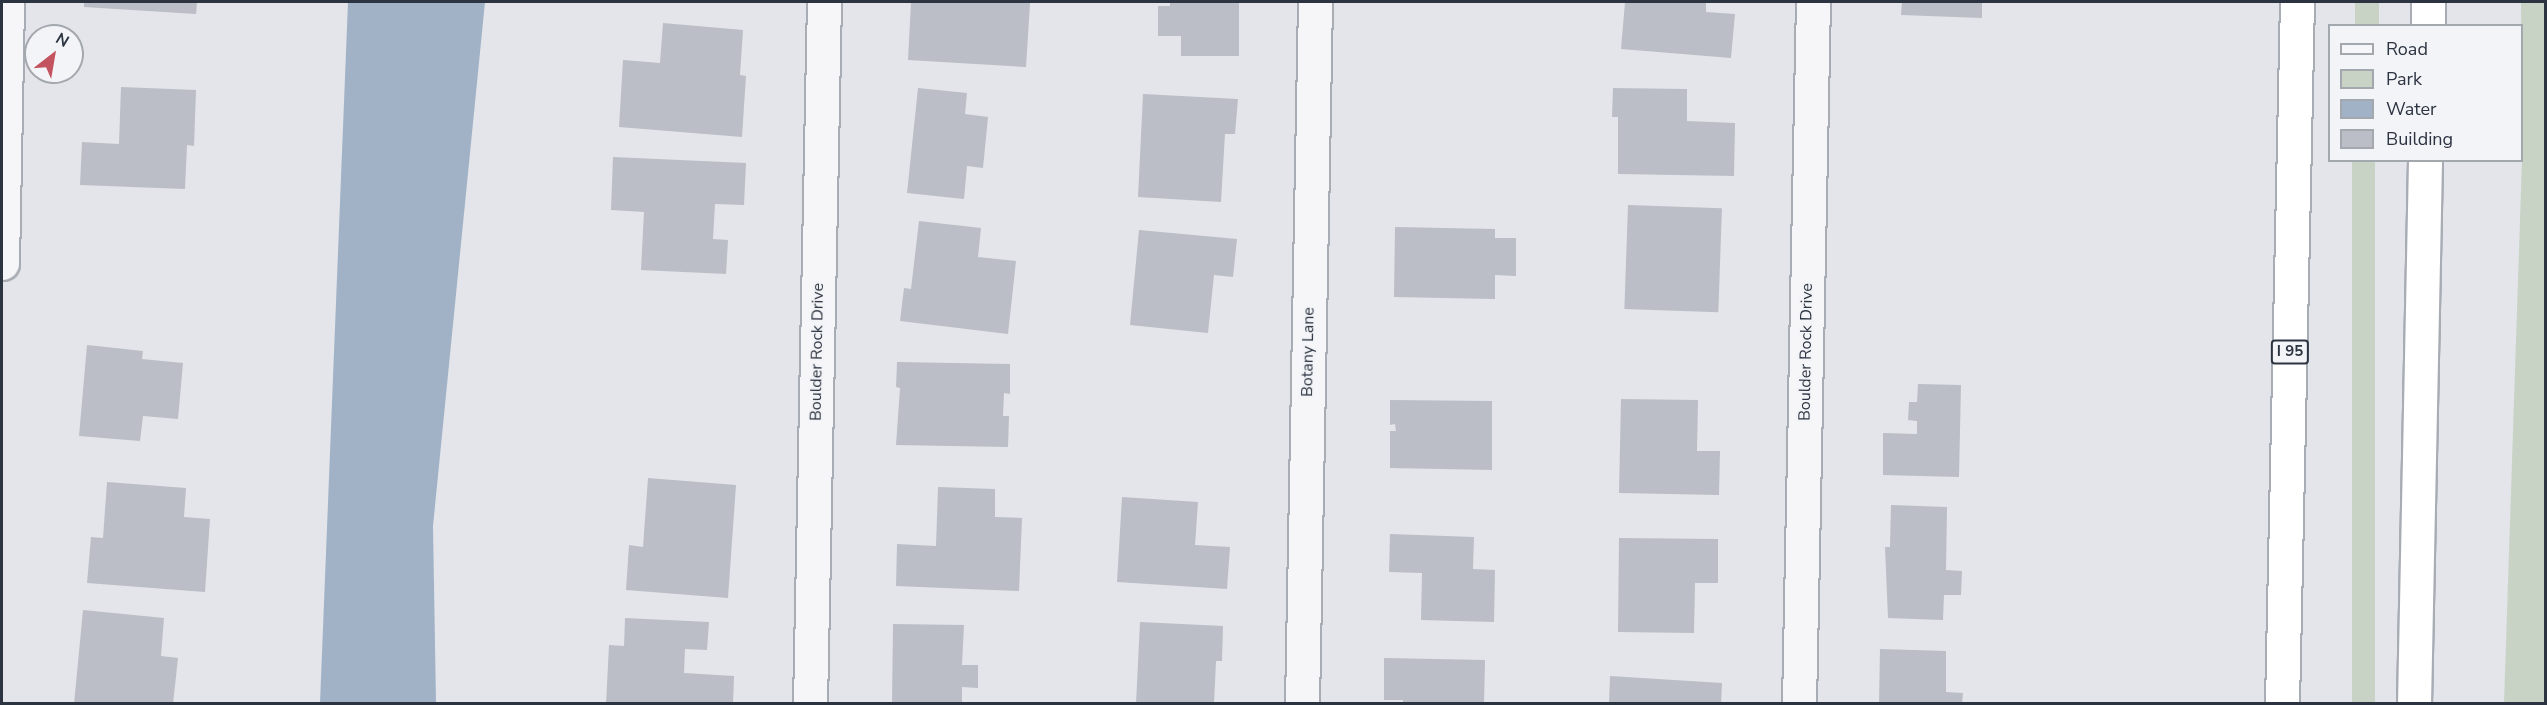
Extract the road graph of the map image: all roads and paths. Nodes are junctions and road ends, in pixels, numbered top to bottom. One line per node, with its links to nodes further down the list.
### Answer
1 (7, 2): 9 (street)
2 (824, 2): 11 (street, Boulder Rock Drive)
3 (1315, 2): 12 (street, Botany Lane)
4 (1814, 2): 13 (street, Boulder Rock Drive)
5 (2297, 2): 14 (highway, I 95)
6 (2428, 2): 7 (highway)
7 (2428, 24)
8 (2425, 162): 15 (highway)
9 (2, 258): 10 (street)
10 (2, 263)
11 (810, 704)
12 (1302, 704)
13 (1799, 704)
14 (2282, 704)
15 (2414, 704)

